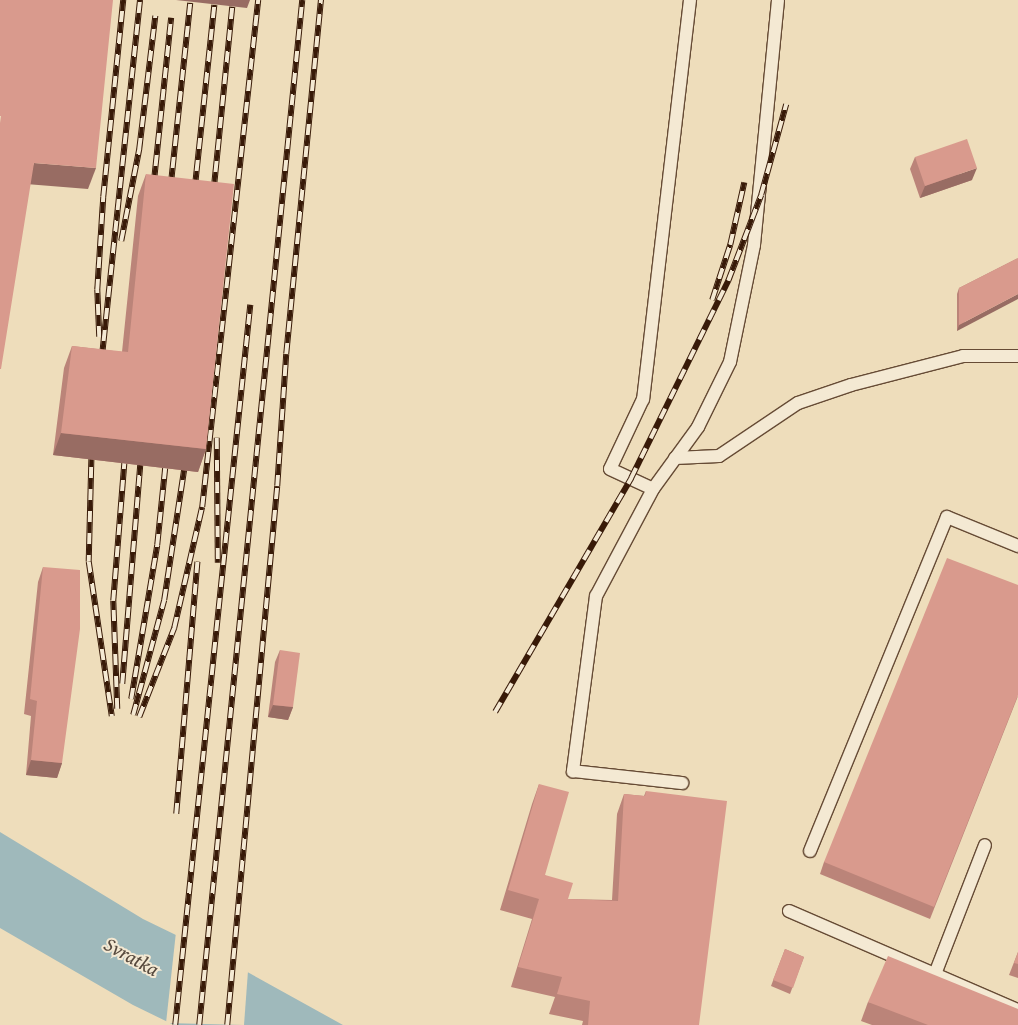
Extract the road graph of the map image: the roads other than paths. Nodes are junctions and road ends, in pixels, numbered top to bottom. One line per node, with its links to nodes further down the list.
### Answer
1 (690, 0): 5 (lane)
2 (778, 0): 4 (lane)
3 (1018, 356): 4 (lane)
4 (675, 458): 5 (lane)
5 (653, 489): 7 (lane)
6 (1018, 546): 9 (lane)
7 (682, 783)
8 (985, 845): 11 (lane)
9 (810, 851)
10 (789, 911): 11 (lane)
11 (935, 974): 12 (lane)
12 (1018, 1010)

